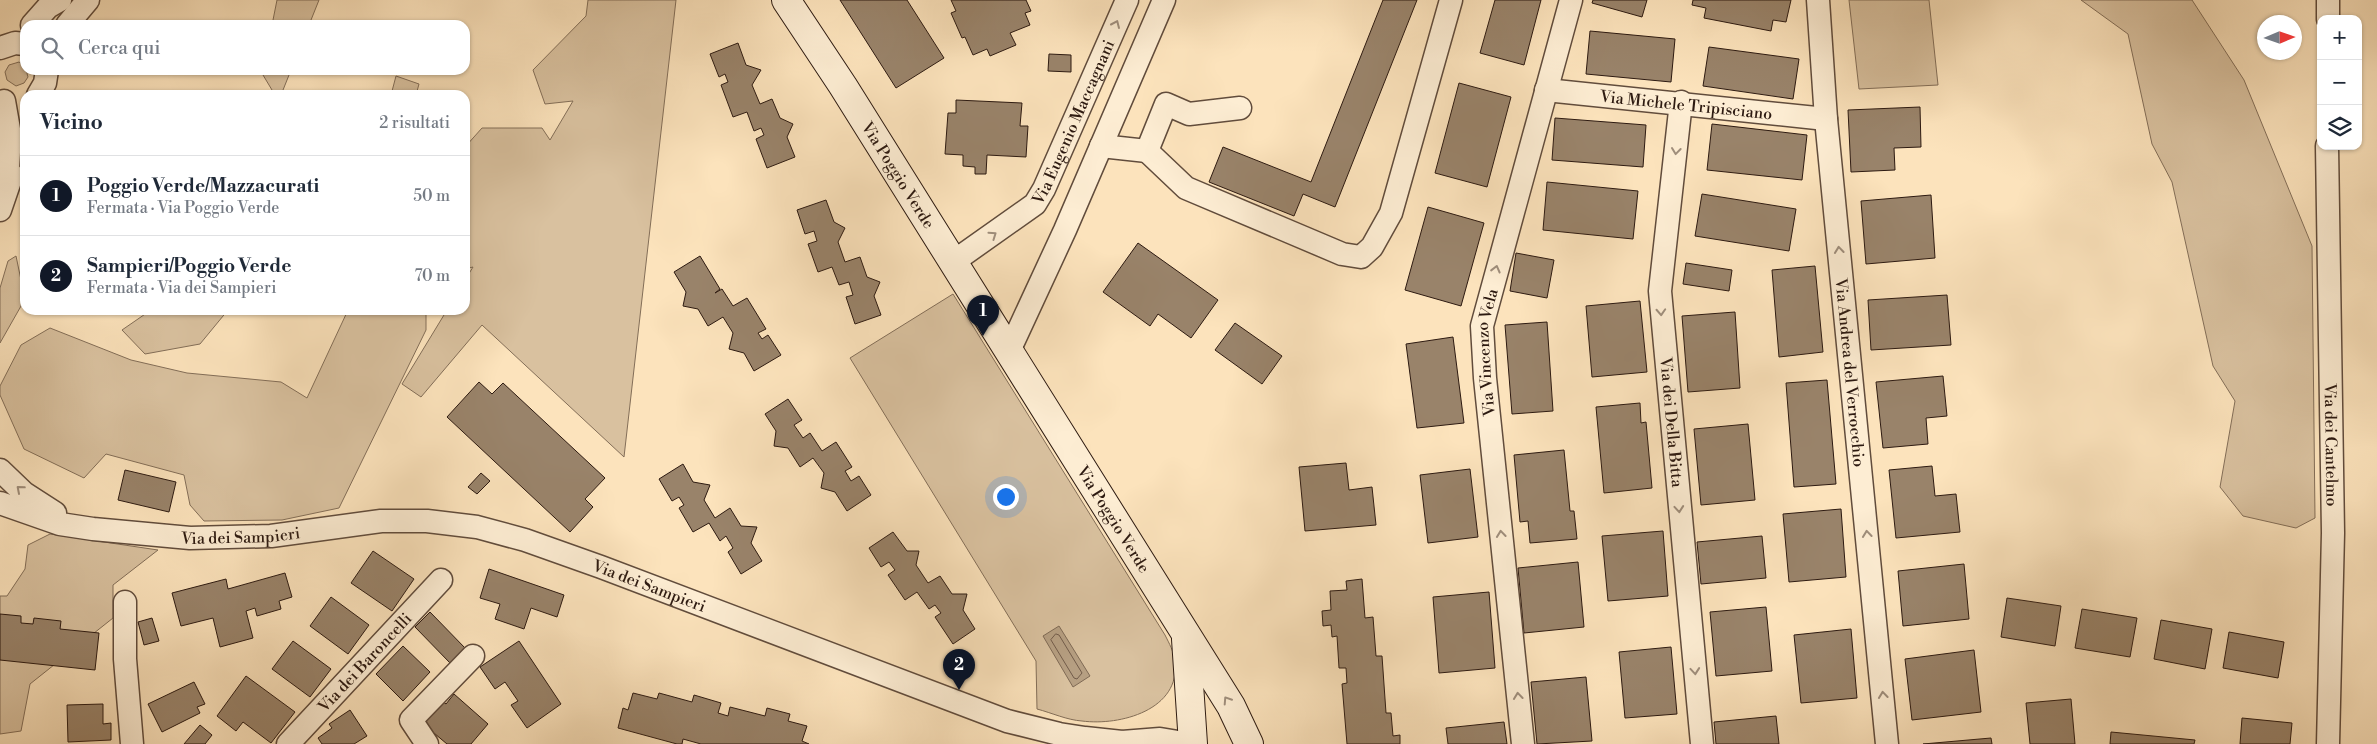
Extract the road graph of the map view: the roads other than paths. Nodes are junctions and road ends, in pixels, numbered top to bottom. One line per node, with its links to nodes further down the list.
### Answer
1 (60, 0): 11 (street)
2 (88, 0): 12 (street)
3 (786, 0): 26 (street, Via Poggio Verde)
4 (1126, 0): 26 (street, Via Eugenio Maccagnani, one-way to 4)
5 (1164, 0): 20 (street)
6 (1451, 0): 22 (street)
7 (1571, 0): 15 (street, Via Vincenzo Vela)
8 (1818, 0): 19 (street, Via Andrea del Verrocchio)
9 (2328, 0): 10 (street)
10 (2328, 15)
11 (37, 20)
12 (71, 20)
13 (46, 75): 14 (street)
14 (41, 90)
15 (1546, 90): 17 (street, Via Michele Tripisciano); 41 (street, Via Vincenzo Vela, one-way to 15)
16 (10, 101): 24 (street)
17 (1681, 102): 19 (street, Via Michele Tripisciano); 42 (street, Via dei Della Bitta, one-way to 42)
18 (1240, 108): 22 (street)
19 (1826, 119): 43 (street, Via Andrea del Verrocchio, one-way to 19)
20 (1101, 146): 22 (street); 27 (street)
21 (2327, 150): 44 (street, Via dei Cantelmo)
22 (1147, 151)
23 (20, 156): 24 (street)
24 (7, 187): 25 (street)
25 (0, 210)
26 (952, 262): 27 (street, Via Poggio Verde)
27 (1009, 351): 33 (street, Via Poggio Verde)
28 (0, 470): 30 (street, Via dei Sampieri, one-way to 28)
29 (0, 503): 30 (street, Via dei Sampieri)
30 (93, 529): 35 (street, Via dei Sampieri)
31 (441, 580): 37 (street, Via dei Baroncelli)
32 (124, 602): 36 (street)
33 (1186, 638): 39 (street, Via Poggio Verde); 40 (street, Via Poggio Verde, one-way to 33)
34 (473, 656): 38 (street)
35 (1125, 743): 39 (street, Via dei Sampieri)
36 (132, 744)
37 (288, 744)
38 (427, 744)
39 (1191, 744)
40 (1249, 744)
41 (1522, 744)
42 (1702, 744)
43 (1887, 744)
44 (2328, 744)

